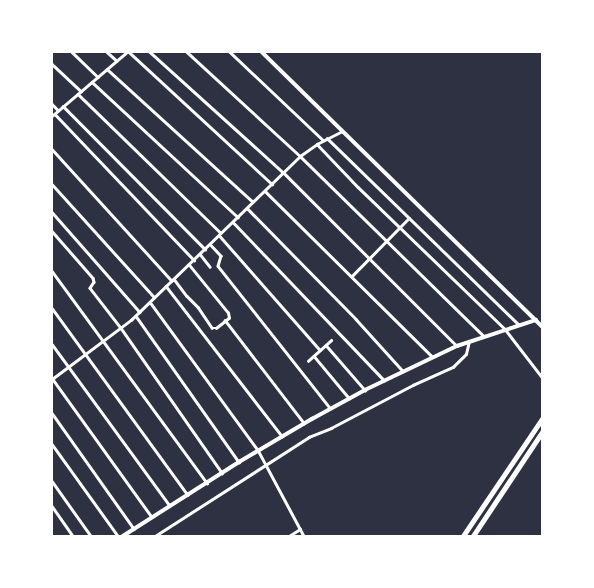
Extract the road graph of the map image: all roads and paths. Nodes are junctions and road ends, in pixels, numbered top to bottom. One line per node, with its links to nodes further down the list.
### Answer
1 (72, 52): 11 (street)
2 (107, 52): 8 (street)
3 (128, 52): 8 (street); 26 (street)
4 (150, 52): 24 (street)
5 (187, 52): 23 (street)
6 (230, 52): 20 (street)
7 (262, 52): 18 (street)
8 (117, 61): 10 (street)
9 (52, 64): 13 (street)
10 (107, 69): 11 (street); 28 (street)
11 (98, 77): 12 (street)
12 (92, 82): 13 (street); 31 (street)
13 (80, 93): 15 (street); 36 (street)
14 (52, 104): 16 (street)
15 (63, 106): 16 (street); 39 (street)
16 (58, 110): 17 (street)
17 (53, 115): 42 (street)
18 (342, 131): 19 (street); 55 (street)
19 (327, 138): 20 (street); 32 (street)
20 (323, 140): 21 (street)
21 (318, 144): 23 (street); 34 (street)
22 (52, 149): 47 (street)
23 (300, 156): 24 (street); 37 (street)
24 (283, 172): 26 (street); 41 (street)
25 (52, 184): 49 (street)
26 (272, 184): 27 (street)
27 (265, 191): 28 (street); 46 (street)
28 (254, 202): 29 (street)
29 (247, 208): 31 (street); 73 (street)
30 (52, 212): 52 (street)
31 (238, 217): 33 (street)
32 (409, 218): 34 (street); 56 (street)
33 (233, 222): 36 (street); 76 (street)
34 (401, 227): 37 (street); 59 (street)
35 (52, 231): 58 (street)
36 (220, 234): 38 (street); 67 (street)
37 (387, 241): 41 (street); 60 (street)
38 (210, 244): 39 (street); 79 (street)
39 (205, 249): 40 (street)
40 (200, 254): 42 (street); 44 (street)
41 (370, 258): 46 (street); 66 (street)
42 (194, 260): 43 (street)
43 (188, 265): 47 (street); 54 (street)
44 (210, 267)
45 (52, 271): 61 (street)
46 (352, 276): 70 (street)
47 (173, 280): 48 (street); 54 (street)
48 (166, 286): 49 (street); 84 (street)
49 (154, 297): 50 (street)
50 (150, 302): 52 (street); 86 (street)
51 (52, 308): 68 (street)
52 (140, 312): 53 (street)
53 (136, 316): 58 (street); 87 (street)
54 (225, 320): 82 (street)
55 (536, 320): 56 (street); 57 (street)
56 (519, 325): 59 (street)
57 (542, 326)
58 (121, 328): 61 (street); 89 (street)
59 (506, 329): 60 (street); 74 (street)
60 (484, 336): 63 (street)
61 (104, 340): 68 (street); 91 (street)
62 (331, 340): 65 (street)
63 (470, 341): 66 (street); 88 (street)
64 (52, 344): 72 (street)
65 (326, 345): 67 (street); 77 (street)
66 (457, 346): 70 (street)
67 (320, 350): 69 (street)
68 (86, 354): 72 (street); 92 (street)
69 (314, 356): 71 (street); 78 (street)
70 (432, 356): 73 (street)
71 (308, 361)
72 (69, 366): 75 (street); 94 (street)
73 (403, 371): 76 (street)
74 (542, 377)
75 (52, 379): 95 (street)
76 (384, 380): 77 (street)
77 (365, 390): 78 (street)
78 (349, 398): 79 (street)
79 (330, 408): 82 (street)
80 (52, 413): 96 (street)
81 (542, 419): 105 (highway)
82 (304, 423): 84 (street)
83 (542, 432): 106 (highway)
84 (282, 436): 86 (street)
85 (52, 444): 100 (street)
86 (258, 450): 87 (street); 88 (street)
87 (239, 462): 89 (street)
88 (265, 464): 97 (street); 102 (street)
89 (222, 473): 91 (street)
90 (52, 482): 99 (street)
91 (207, 483): 92 (street)
92 (188, 494): 94 (street)
93 (52, 506): 98 (street)
94 (170, 506): 95 (street)
95 (152, 517): 96 (street)
96 (134, 529): 101 (street)
97 (300, 529): 103 (street); 104 (street)
98 (73, 536)
99 (91, 536)
100 (118, 536)
101 (123, 536)
102 (155, 536)
103 (289, 536)
104 (304, 536)
105 (463, 536)
106 (473, 536)

